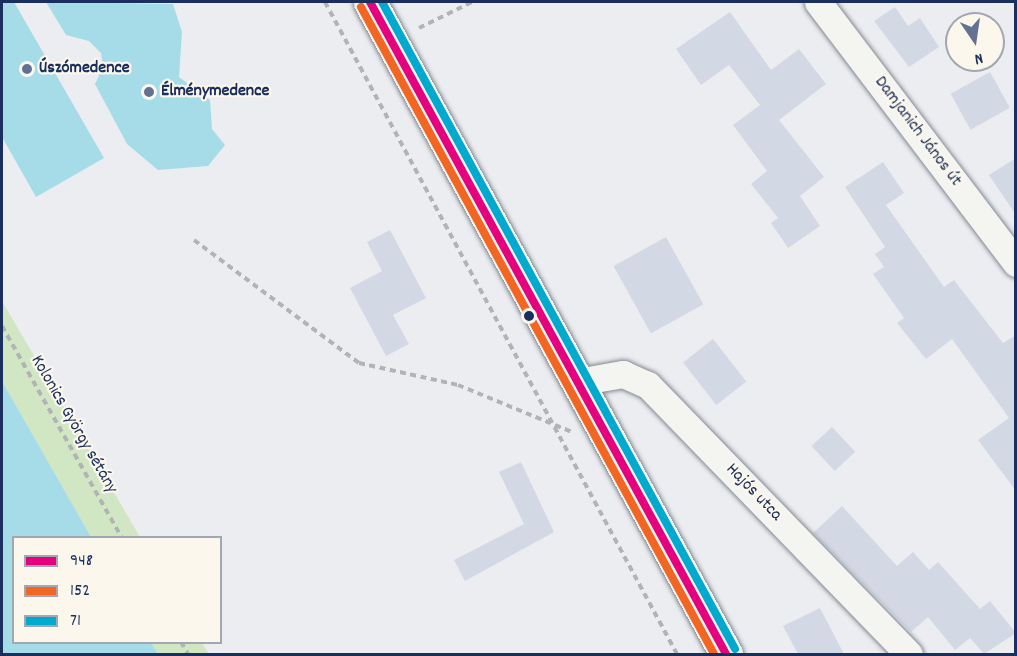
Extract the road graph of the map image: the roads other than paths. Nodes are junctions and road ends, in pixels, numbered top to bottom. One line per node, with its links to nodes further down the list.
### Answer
1 (370, 2): 4 (street)
2 (818, 2): 3 (street, Damjanich János út)
3 (1016, 263)
4 (577, 382): 5 (street); 6 (street, Hajós utca)
5 (726, 654)
6 (909, 654)

